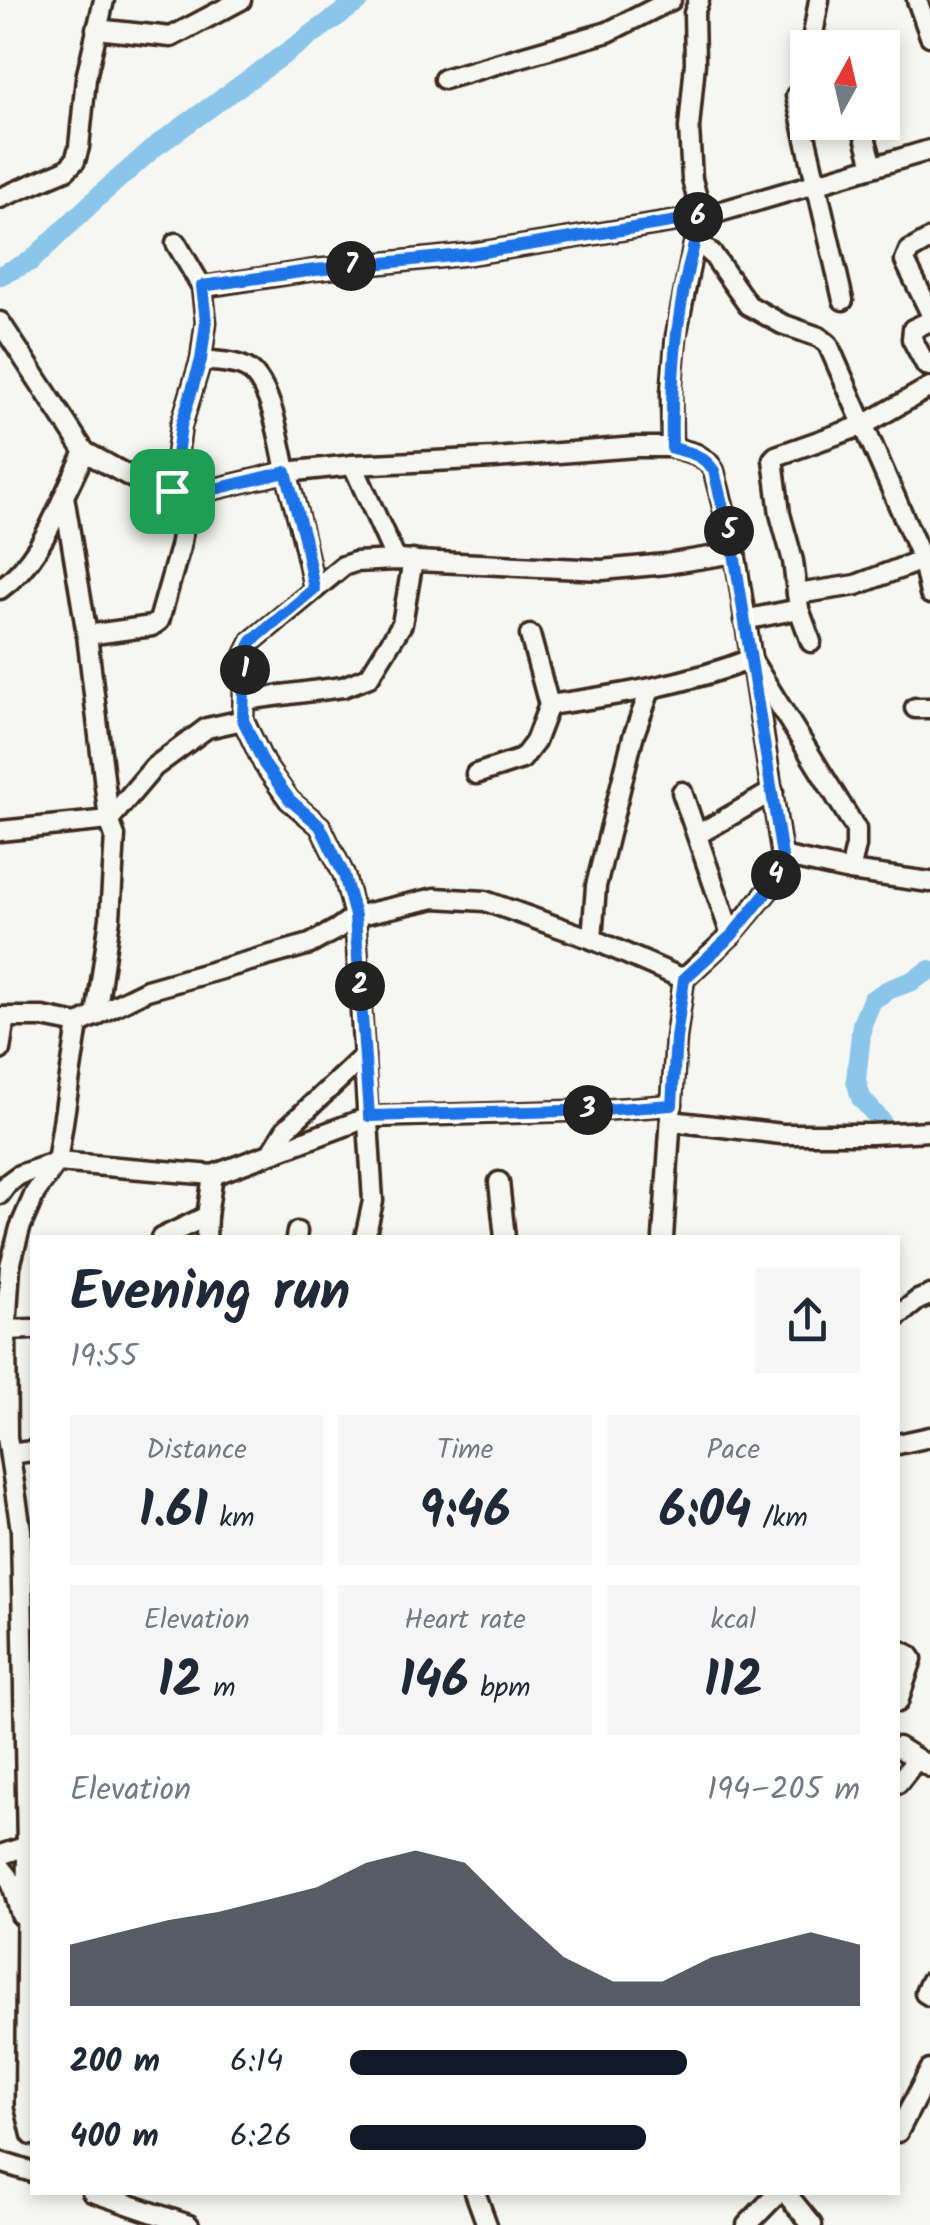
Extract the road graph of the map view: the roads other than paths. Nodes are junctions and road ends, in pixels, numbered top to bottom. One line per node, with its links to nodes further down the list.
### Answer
1 (104, 0): 7 (street)
2 (241, 0): 7 (street)
3 (671, 0): 10 (street)
4 (699, 0): 17 (street)
5 (818, 0): 8 (street)
6 (917, 0): 9 (street)
7 (96, 29): 16 (street)
8 (815, 30)
9 (930, 36)
10 (444, 79)
11 (805, 140): 15 (street)
12 (865, 140): 14 (street)
13 (930, 150): 14 (street)
14 (873, 166): 15 (street)
15 (815, 185): 17 (street); 22 (street)
16 (0, 198)
17 (702, 217): 18 (street); 21 (street)
18 (695, 239): 29 (street); 30 (street)
19 (930, 239): 23 (street)
20 (176, 244): 21 (street)
21 (202, 286): 26 (street)
22 (843, 300)
23 (930, 312)
24 (0, 322): 31 (street)
25 (930, 322): 27 (street)
26 (201, 360): 33 (street); 34 (street)
27 (930, 366)
28 (930, 388): 29 (street)
29 (864, 425): 37 (street); 42 (street)
30 (672, 448): 32 (street); 36 (street)
31 (85, 452): 34 (street); 35 (street)
32 (354, 465): 33 (street); 38 (street)
33 (286, 472): 34 (street); 40 (street)
34 (181, 493): 45 (street)
35 (64, 496): 39 (street); 45 (street)
36 (734, 553): 38 (street); 43 (street)
37 (926, 559): 41 (street); 42 (street)
38 (404, 560): 40 (street); 49 (street)
39 (0, 589)
40 (314, 589): 49 (street)
41 (930, 594)
42 (798, 602): 43 (street); 46 (street)
43 (744, 620): 47 (street)
44 (530, 635): 50 (street)
45 (88, 636): 55 (street)
46 (811, 642)
47 (751, 659): 48 (street); 53 (street); 59 (street)
48 (650, 690): 50 (street); 63 (street)
49 (244, 700): 51 (street)
50 (549, 705): 52 (street)
51 (243, 720): 55 (street); 61 (street)
52 (476, 774)
53 (773, 791): 57 (street); 58 (street)
54 (682, 792): 57 (street)
55 (109, 820): 56 (street); 65 (street)
56 (0, 831)
57 (697, 836): 62 (street)
58 (782, 856): 59 (street); 62 (street)
59 (850, 871): 60 (street)
60 (930, 882)
61 (355, 916): 63 (street); 65 (street); 69 (street)
62 (732, 935): 64 (street)
63 (592, 939): 64 (street)
64 (684, 979): 70 (street)
65 (96, 1016): 67 (street)
66 (2, 1017): 67 (street); 68 (street)
67 (78, 1024): 74 (street)
68 (0, 1050)
69 (364, 1056): 71 (street); 73 (street)
70 (671, 1113): 71 (street); 72 (street); 79 (street)
71 (369, 1116): 73 (street); 82 (street)
72 (930, 1131)
73 (271, 1154): 75 (street)
74 (57, 1162): 75 (street); 77 (street); 87 (street)
75 (213, 1175): 78 (street)
76 (499, 1182): 83 (street)
77 (0, 1194)
78 (207, 1216): 80 (street); 81 (street)
79 (659, 1234)
80 (167, 1235)
81 (206, 1235)
82 (366, 1235)
83 (505, 1235)
84 (930, 1295): 85 (street)
85 (900, 1314)
86 (30, 1328): 87 (street)
87 (6, 1330): 90 (street)
88 (930, 1437): 89 (street)
89 (900, 1444)
90 (6, 1447): 91 (street)
91 (27, 1539): 92 (street)
92 (28, 1630): 98 (street)
93 (900, 1651): 94 (street)
94 (900, 1696)
95 (900, 1748): 96 (street)
96 (923, 1764): 97 (street)
97 (900, 1781)
98 (30, 1846): 99 (street); 101 (street)
99 (0, 1855)
100 (0, 1867): 101 (street)
101 (26, 1934): 105 (street)
102 (930, 1982): 103 (street)
103 (930, 1996)
104 (930, 2070): 106 (street)
105 (29, 2106)
106 (900, 2128)
107 (0, 2162): 108 (street)
108 (30, 2171)
109 (101, 2195): 113 (street)
110 (476, 2195): 114 (street)
111 (779, 2195): 115 (street)
112 (785, 2195): 116 (street)
113 (189, 2225)
114 (487, 2225)
115 (747, 2225)
116 (812, 2225)

